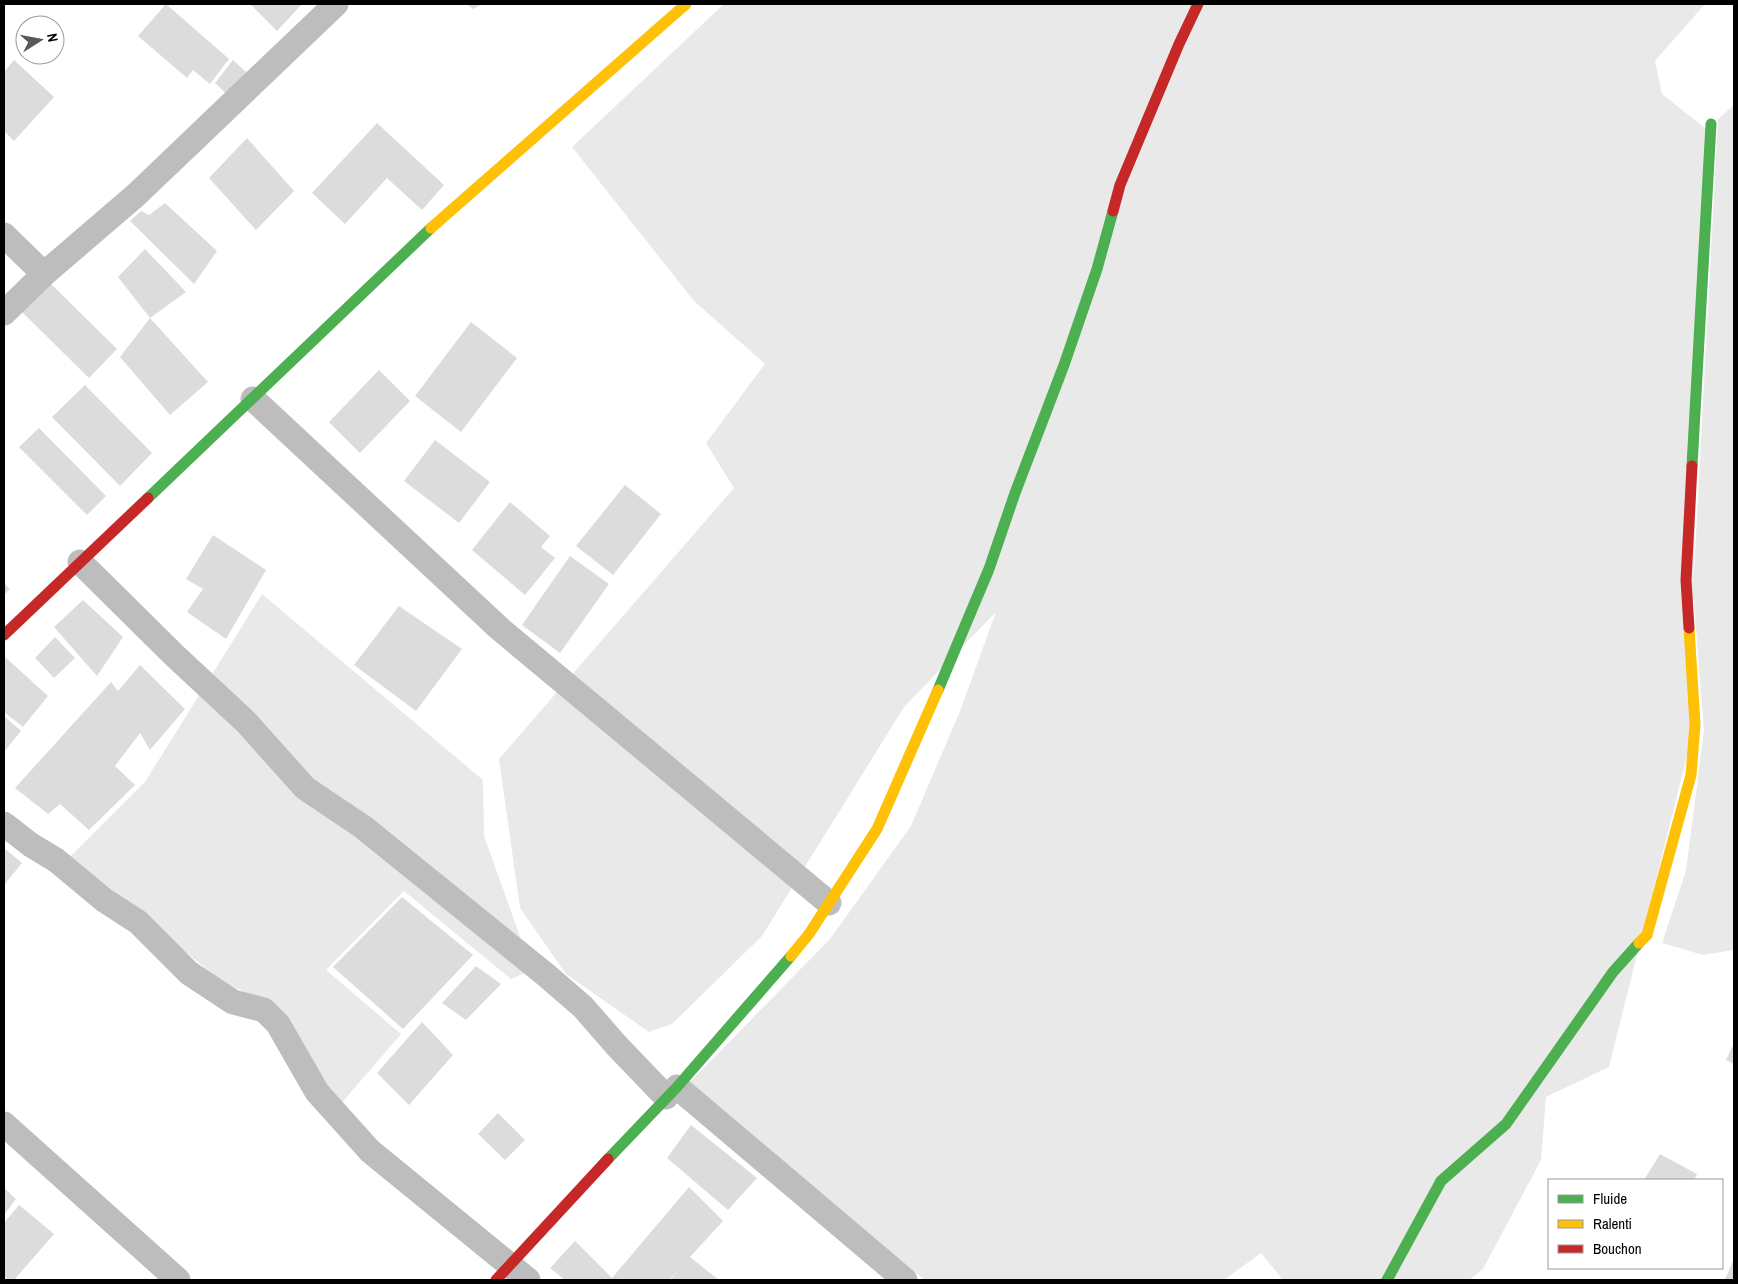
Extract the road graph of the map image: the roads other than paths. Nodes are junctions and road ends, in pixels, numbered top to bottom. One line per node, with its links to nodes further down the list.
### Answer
1 (336, 4): 6 (street)
2 (686, 4): 8 (street)
3 (1198, 4): 12 (street)
4 (1711, 124): 18 (street)
5 (4, 235): 6 (street)
6 (44, 274): 7 (street)
7 (4, 313)
8 (253, 399): 9 (street); 12 (street)
9 (80, 562): 10 (street); 13 (street)
10 (4, 635)
11 (4, 824): 15 (street)
12 (829, 903): 13 (street)
13 (672, 1092): 15 (street); 17 (street)
14 (4, 1124): 16 (street)
15 (511, 1275)
16 (178, 1280)
17 (905, 1280)
18 (1387, 1280)

